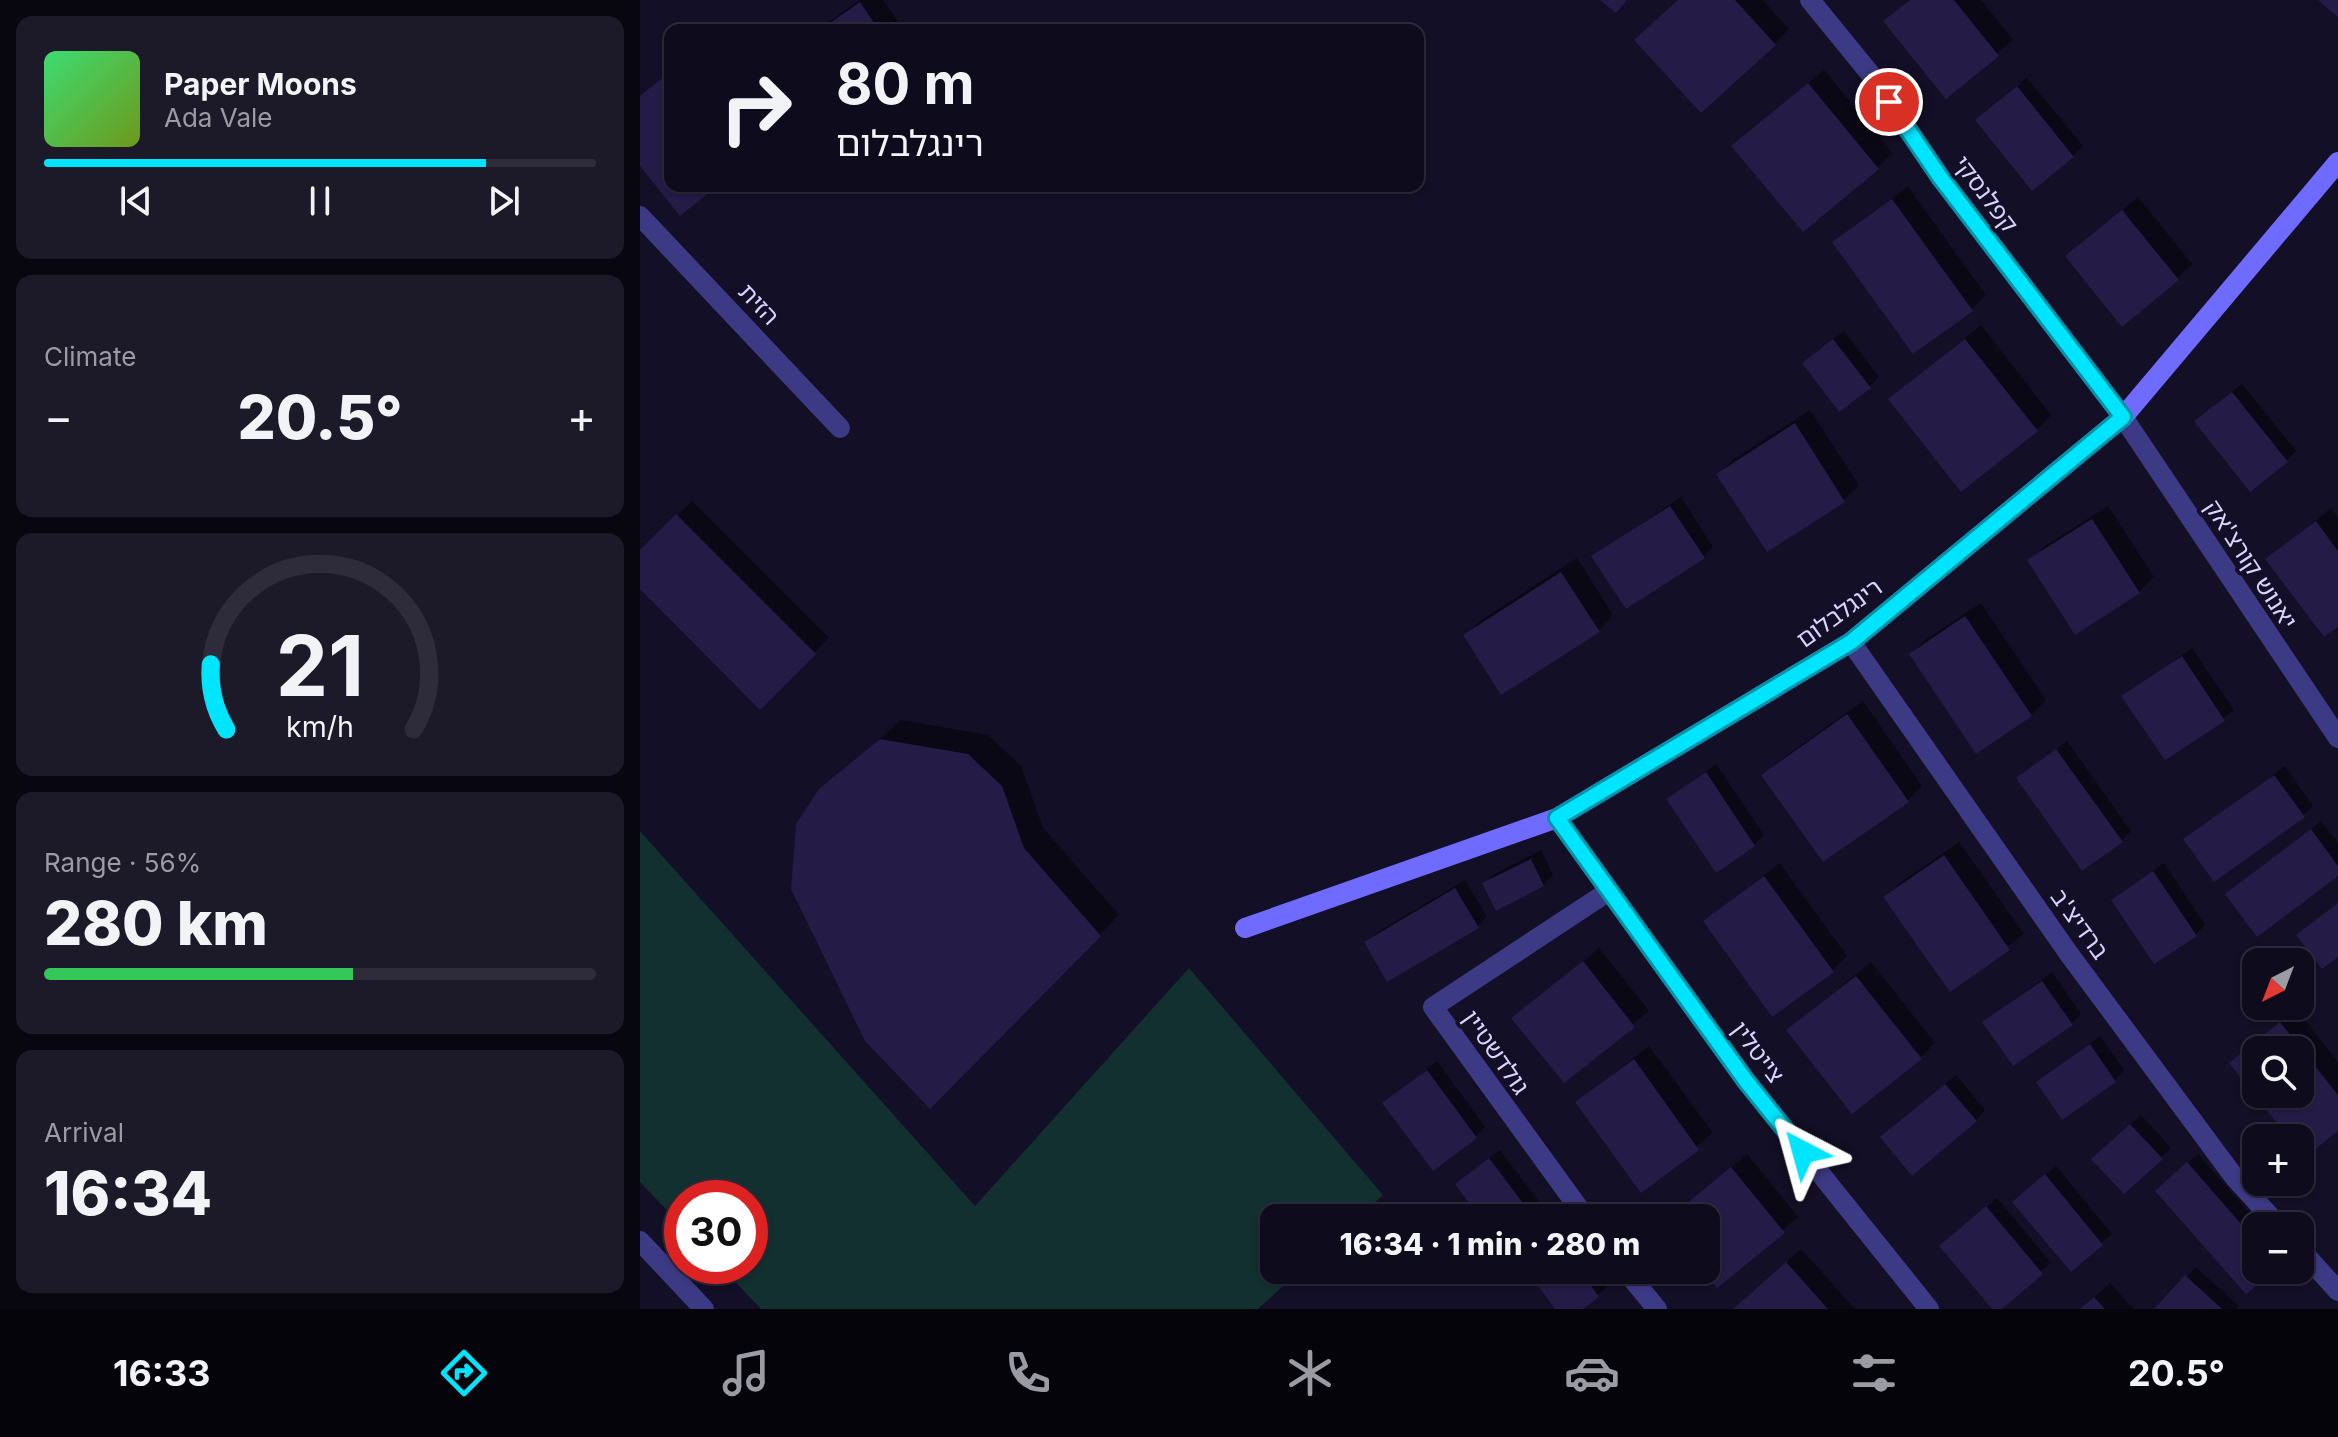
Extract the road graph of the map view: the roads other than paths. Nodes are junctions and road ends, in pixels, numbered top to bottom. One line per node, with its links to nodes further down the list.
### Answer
1 (1810, 0): 4 (street, קפלנסקי)
2 (2338, 162): 4 (street, רינגלבלום)
3 (640, 216): 5 (street, הזית)
4 (2123, 417): 6 (street, רינגלבלום); 7 (street, יאנוש קורצ'אק)
5 (840, 428)
6 (1851, 642): 8 (street, רינגלבלום); 12 (street, ברדיצ'ב)
7 (2338, 738)
8 (1557, 818): 9 (street, צייטלין); 10 (street, רינגלבלום)
9 (1609, 891): 11 (street, גולדשטיין); 19 (street, צייטלין)
10 (1245, 928)
11 (1576, 1204)
12 (2266, 1212)
13 (640, 1241): 17 (street)
14 (2314, 1264): 16 (street)
15 (1636, 1284): 18 (street)
16 (2338, 1291)
17 (704, 1309)
18 (1657, 1309)
19 (1929, 1309)

